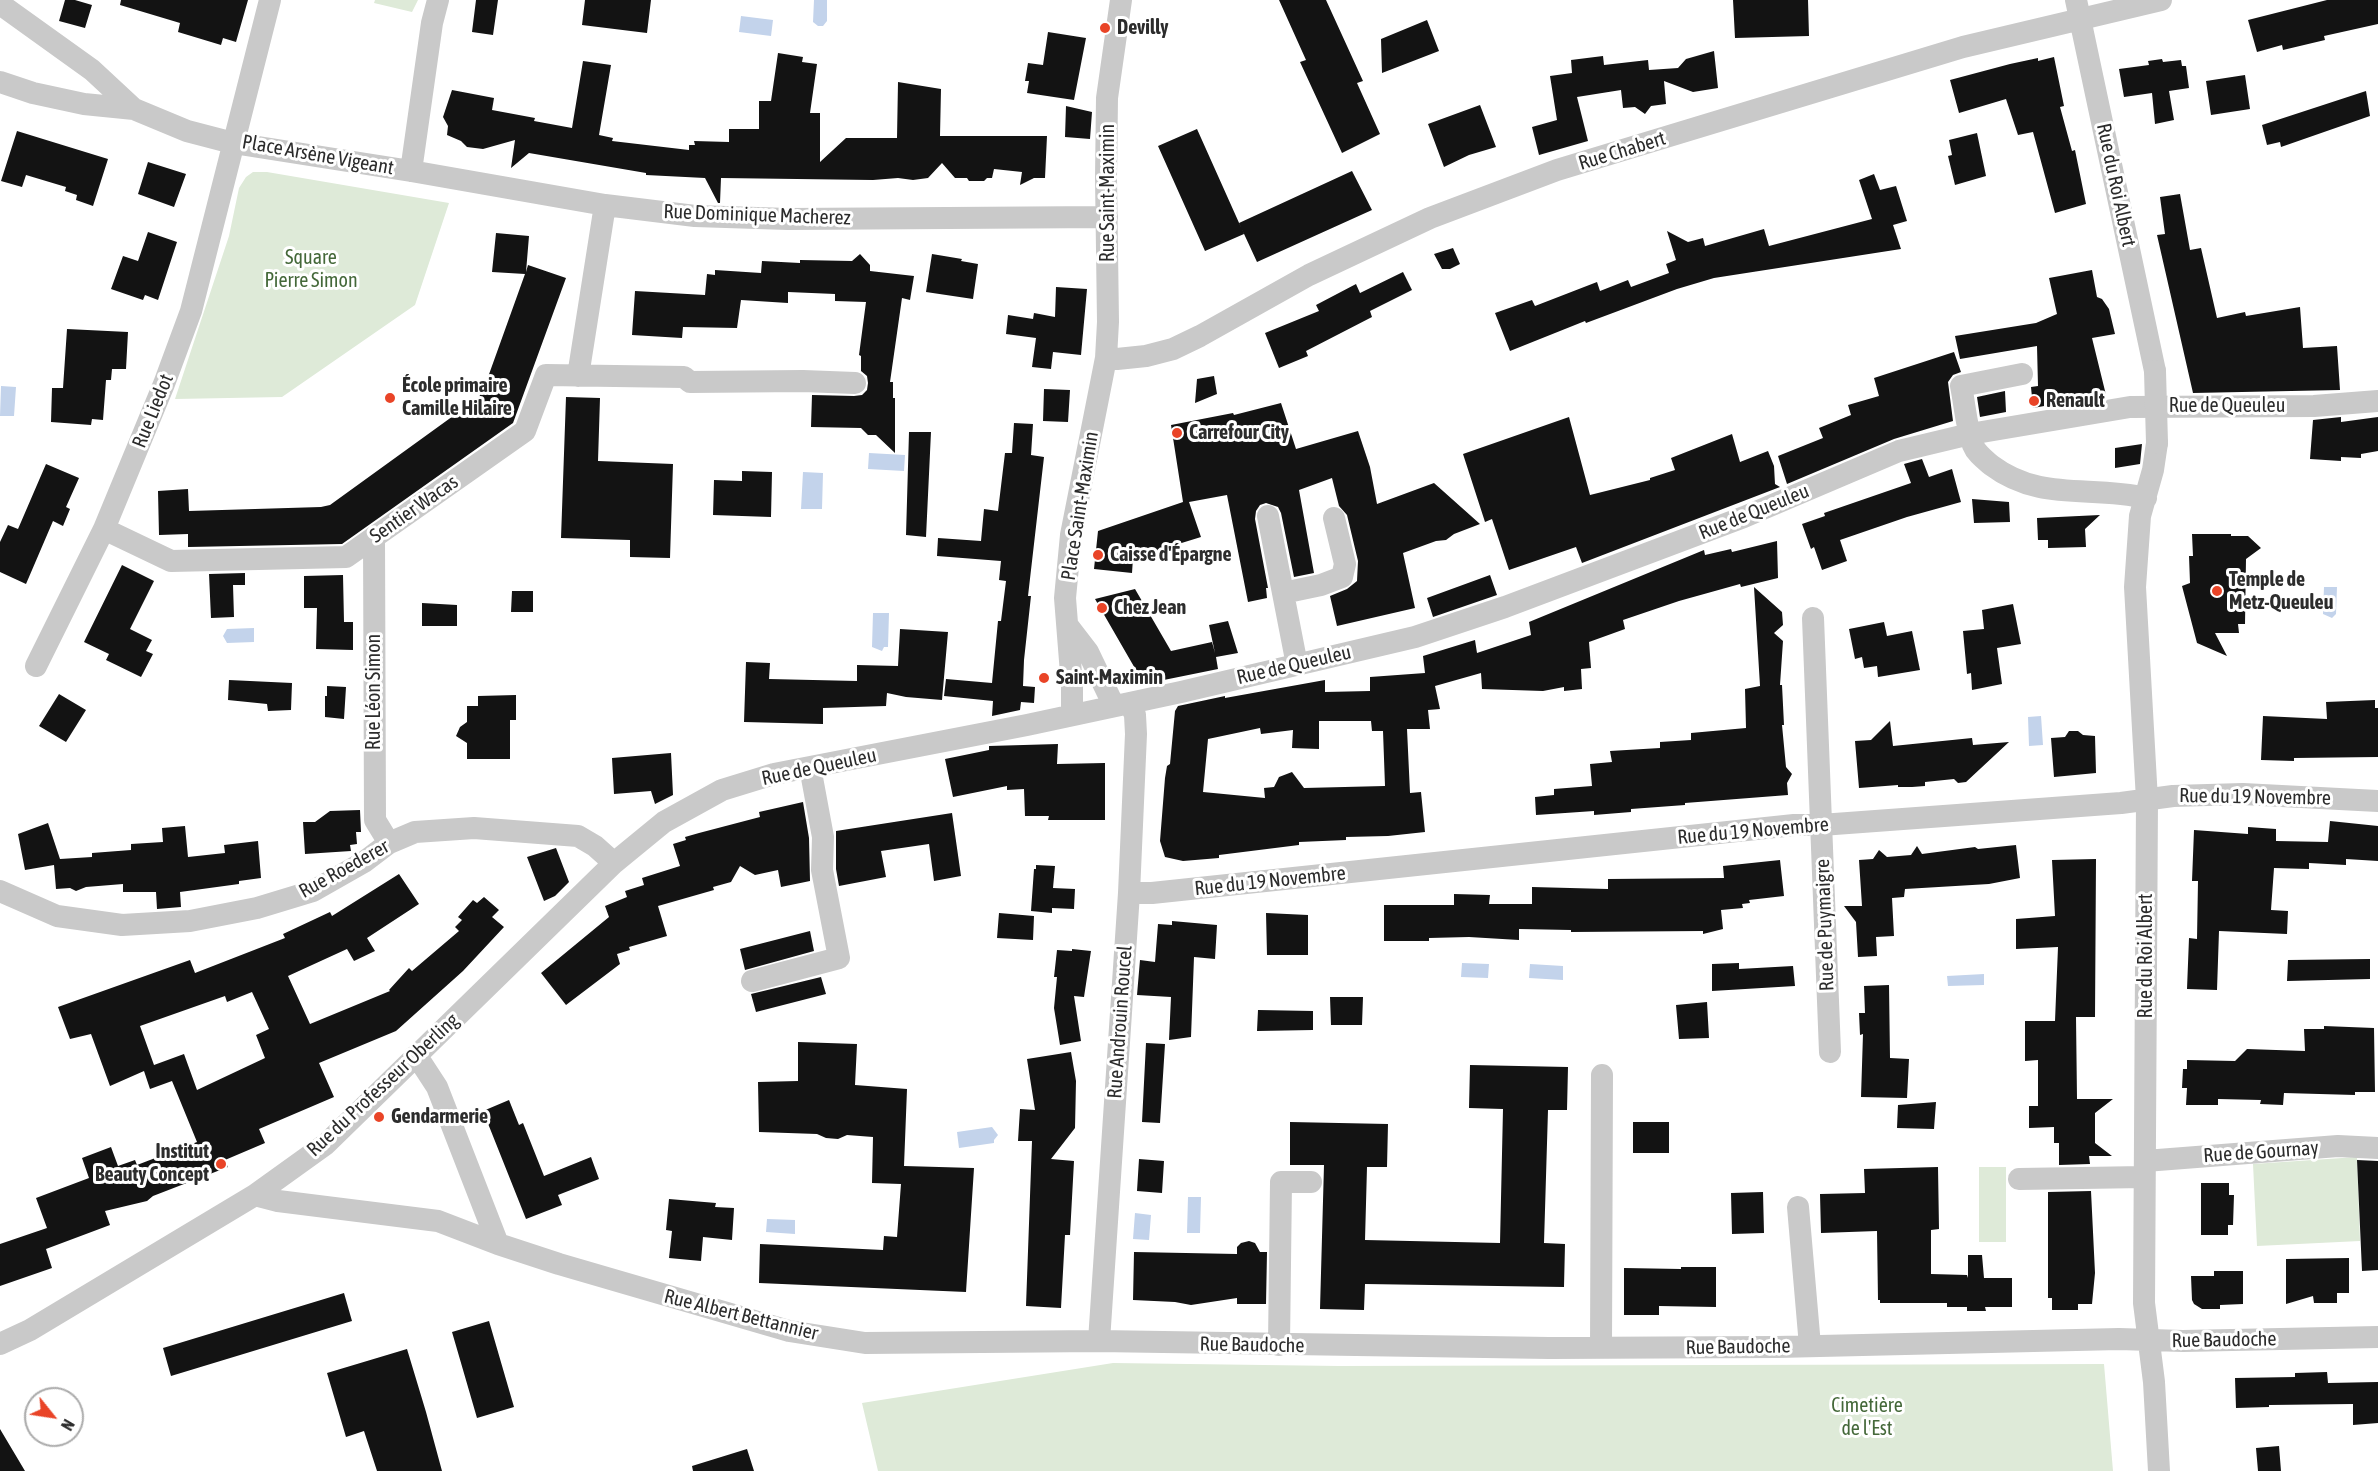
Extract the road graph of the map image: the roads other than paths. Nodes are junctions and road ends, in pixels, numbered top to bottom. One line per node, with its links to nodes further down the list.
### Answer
1 (270, 0): 9 (street, Place Arsène Vigeant)
2 (438, 0): 10 (street, Place Arsène Vigeant)
3 (1121, 0): 12 (street, Rue Saint-Maximin)
4 (2161, 0): 6 (street, Rue Chabert)
5 (0, 4): 8 (street)
6 (2078, 9): 13 (street, Rue Chabert); 20 (street, Rue du Roi Albert, bridge)
7 (0, 82): 8 (street)
8 (134, 110): 9 (street)
9 (233, 143): 10 (street, Place Arsène Vigeant); 23 (street, Rue Liedot)
10 (411, 171): 11 (street, Rue Dominique Macherez)
11 (604, 205): 12 (street, Rue Dominique Macherez); 15 (street)
12 (1107, 217): 13 (street, Rue Saint-Maximin)
13 (1106, 358): 17 (street, Rue Saint-Maximin)
14 (2022, 374): 19 (street)
15 (578, 376): 16 (street, Sentier Wacas); 24 (street, Sentier Wacas)
16 (855, 383)
17 (1101, 387): 27 (street, Place Saint-Maximin)
18 (2378, 401): 19 (street, Rue de Queuleu)
19 (1970, 434): 20 (street); 28 (street, Rue de Queuleu)
20 (2146, 498): 33 (street, Rue du Roi Albert)
21 (1268, 516): 25 (street)
22 (1334, 518): 25 (street)
23 (104, 529): 24 (street, Sentier Wacas); 29 (street, Rue Liedot)
24 (374, 537): 36 (street, Rue Léon Simon)
25 (1283, 593): 28 (street)
26 (1813, 618): 35 (street, Rue de Puymaigre)
27 (1068, 626): 30 (street); 31 (street, Place Saint-Maximin)
28 (1297, 664): 30 (street, Rue de Queuleu)
29 (36, 666)
30 (1122, 704): 31 (street, Rue de Queuleu); 39 (street, Rue Androuin Roucel)
31 (1072, 715): 32 (street, Rue de Queuleu)
32 (810, 767): 37 (street, Rue de Queuleu); 40 (street)
33 (2147, 800): 34 (street, Rue du 19 Novembre); 35 (street, Rue du 19 Novembre); 45 (street, Rue du Roi Albert)
34 (2378, 801)
35 (1821, 825): 39 (street, Rue du 19 Novembre); 41 (street, Rue de Puymaigre)
36 (389, 843): 37 (street, Rue Roederer); 38 (street, Rue Roederer)
37 (614, 863): 42 (street, Rue du Professeur Oberling)
38 (0, 891)
39 (1129, 893): 53 (street, Rue Androuin Roucel)
40 (752, 981)
41 (1830, 1052)
42 (414, 1057): 48 (street, Rue du Professeur Oberling); 50 (street)
43 (1602, 1075): 57 (street)
44 (2378, 1148): 45 (street, Rue de Gournay)
45 (2144, 1169): 46 (street, Rue de Gournay); 52 (street, Rue du Roi Albert)
46 (2019, 1179)
47 (1311, 1182): 55 (street)
48 (255, 1195): 50 (street, Rue Albert Bettannier); 54 (street, Rue du Professeur Oberling)
49 (1797, 1207): 56 (street)
50 (498, 1244): 53 (street, Rue Albert Bettannier)
51 (2378, 1337): 52 (street, Rue Baudoche)
52 (2147, 1340): 56 (street, Rue Baudoche); 58 (street, Rue du Roi Albert)
53 (1099, 1341): 55 (street, Rue Baudoche)
54 (0, 1344)
55 (1279, 1345): 57 (street, Rue Baudoche)
56 (1810, 1346): 57 (street, Rue Baudoche)
57 (1601, 1348)
58 (2159, 1471)

